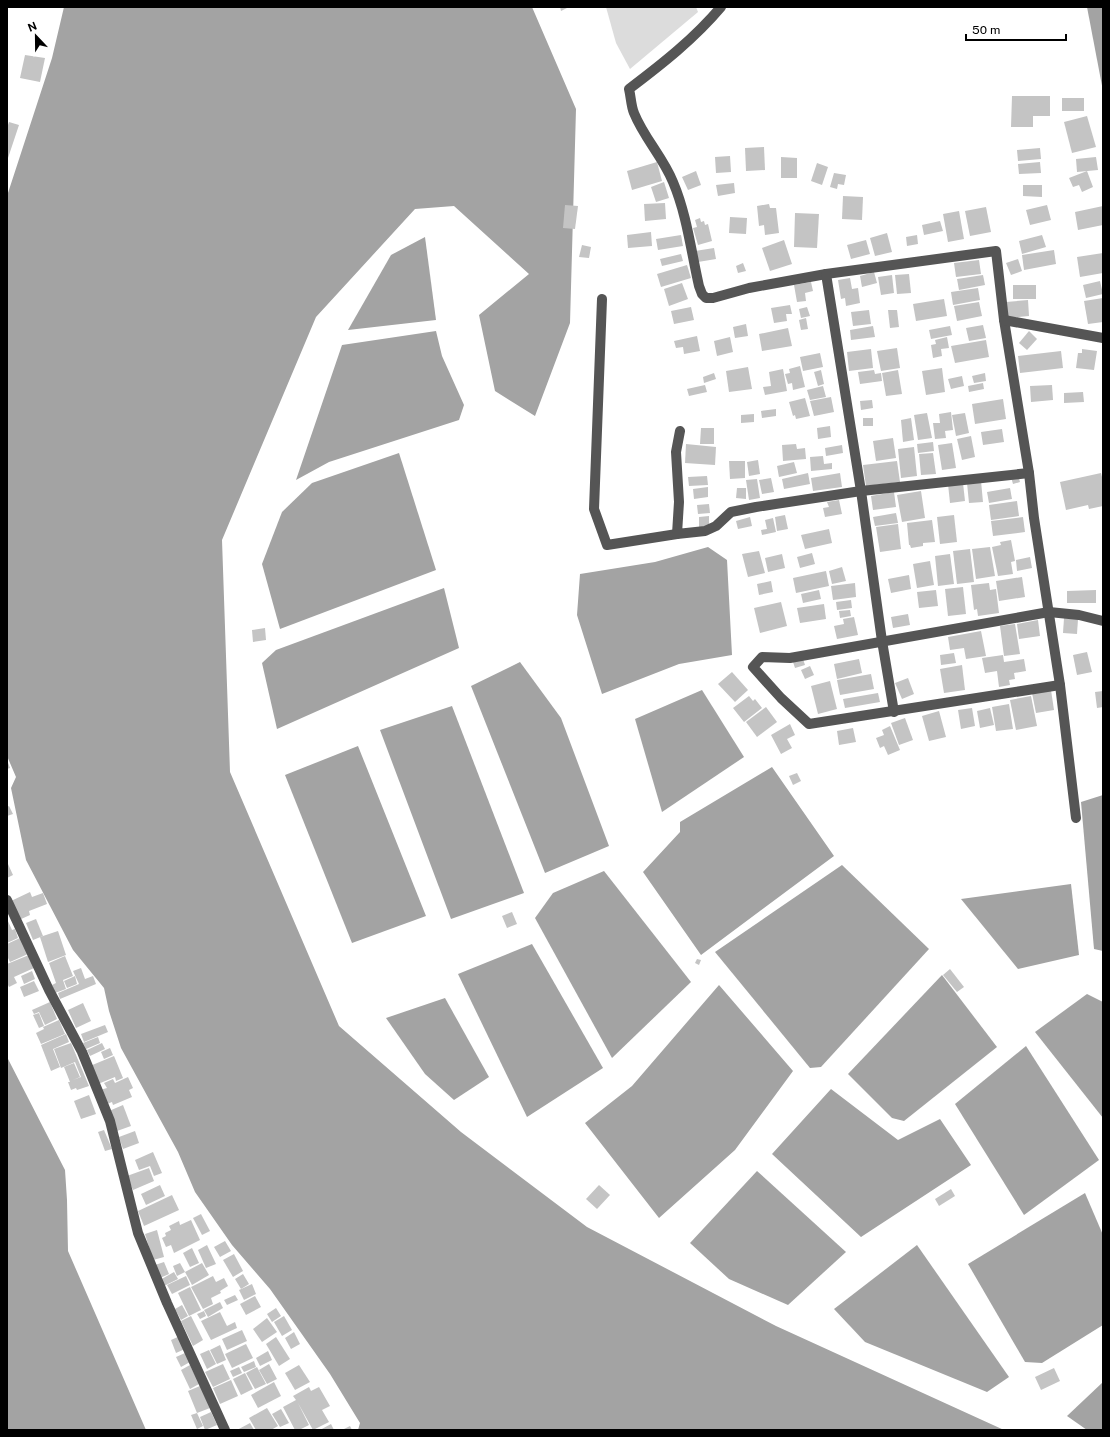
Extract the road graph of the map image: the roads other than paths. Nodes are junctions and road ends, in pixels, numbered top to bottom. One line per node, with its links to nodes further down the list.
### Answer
1 (720, 7): 2 (street)
2 (826, 274): 4 (street); 8 (street)
3 (602, 299): 9 (street)
4 (1004, 320): 5 (street); 7 (street)
5 (1103, 338)
6 (680, 431): 9 (street)
7 (1028, 473): 8 (street); 10 (street)
8 (861, 491): 9 (street); 12 (street)
9 (677, 534)
10 (1049, 612): 11 (street); 12 (street); 13 (street)
11 (1103, 621)
12 (882, 641): 14 (street); 14 (street)
13 (1060, 685): 14 (street); 15 (street)
14 (894, 712)
15 (1076, 818)
16 (7, 900): 17 (street)
17 (225, 1430)

